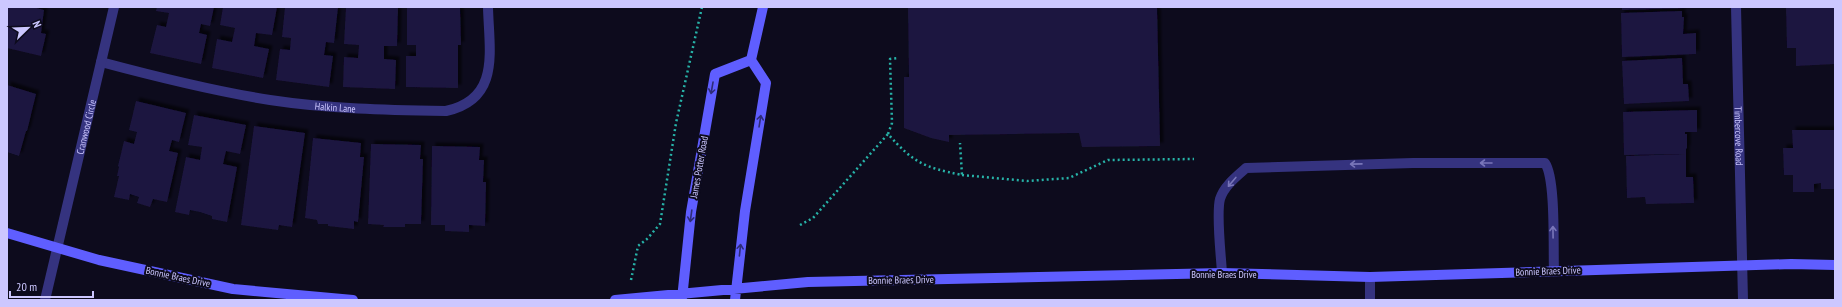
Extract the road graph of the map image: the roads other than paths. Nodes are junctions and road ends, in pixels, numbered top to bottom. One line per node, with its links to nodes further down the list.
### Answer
1 (114, 7): 6 (street, Cranwood Circle)
2 (488, 7): 6 (street, Halkin Lane)
3 (763, 7): 5 (street)
4 (1736, 7): 10 (street, Timbercove Road)
5 (751, 60): 14 (street, one-way to 5); 15 (street, James Potter Road, one-way to 15)
6 (102, 62): 8 (street, Cranwood Circle)
7 (7, 233): 8 (street, Bonnie Braes Drive)
8 (58, 247): 16 (street, Cranwood Circle); 17 (street, Bonnie Braes Drive)
9 (1835, 265): 10 (street, Bonnie Braes Drive)
10 (1742, 266): 11 (street, Bonnie Braes Drive); 21 (street, Timbercove Road)
11 (1554, 271): 12 (street, one-way to 12); 13 (street, Bonnie Braes Drive)
12 (1222, 273): 13 (street, Bonnie Braes Drive); 14 (street, Bonnie Braes Drive)
13 (1370, 277): 20 (street)
14 (736, 289): 15 (street, Bonnie Braes Drive); 19 (street)
15 (682, 297): 18 (street, Bonnie Braes Drive)
16 (45, 300)
17 (353, 300)
18 (615, 300)
19 (735, 300)
20 (1370, 300)
21 (1743, 300)

